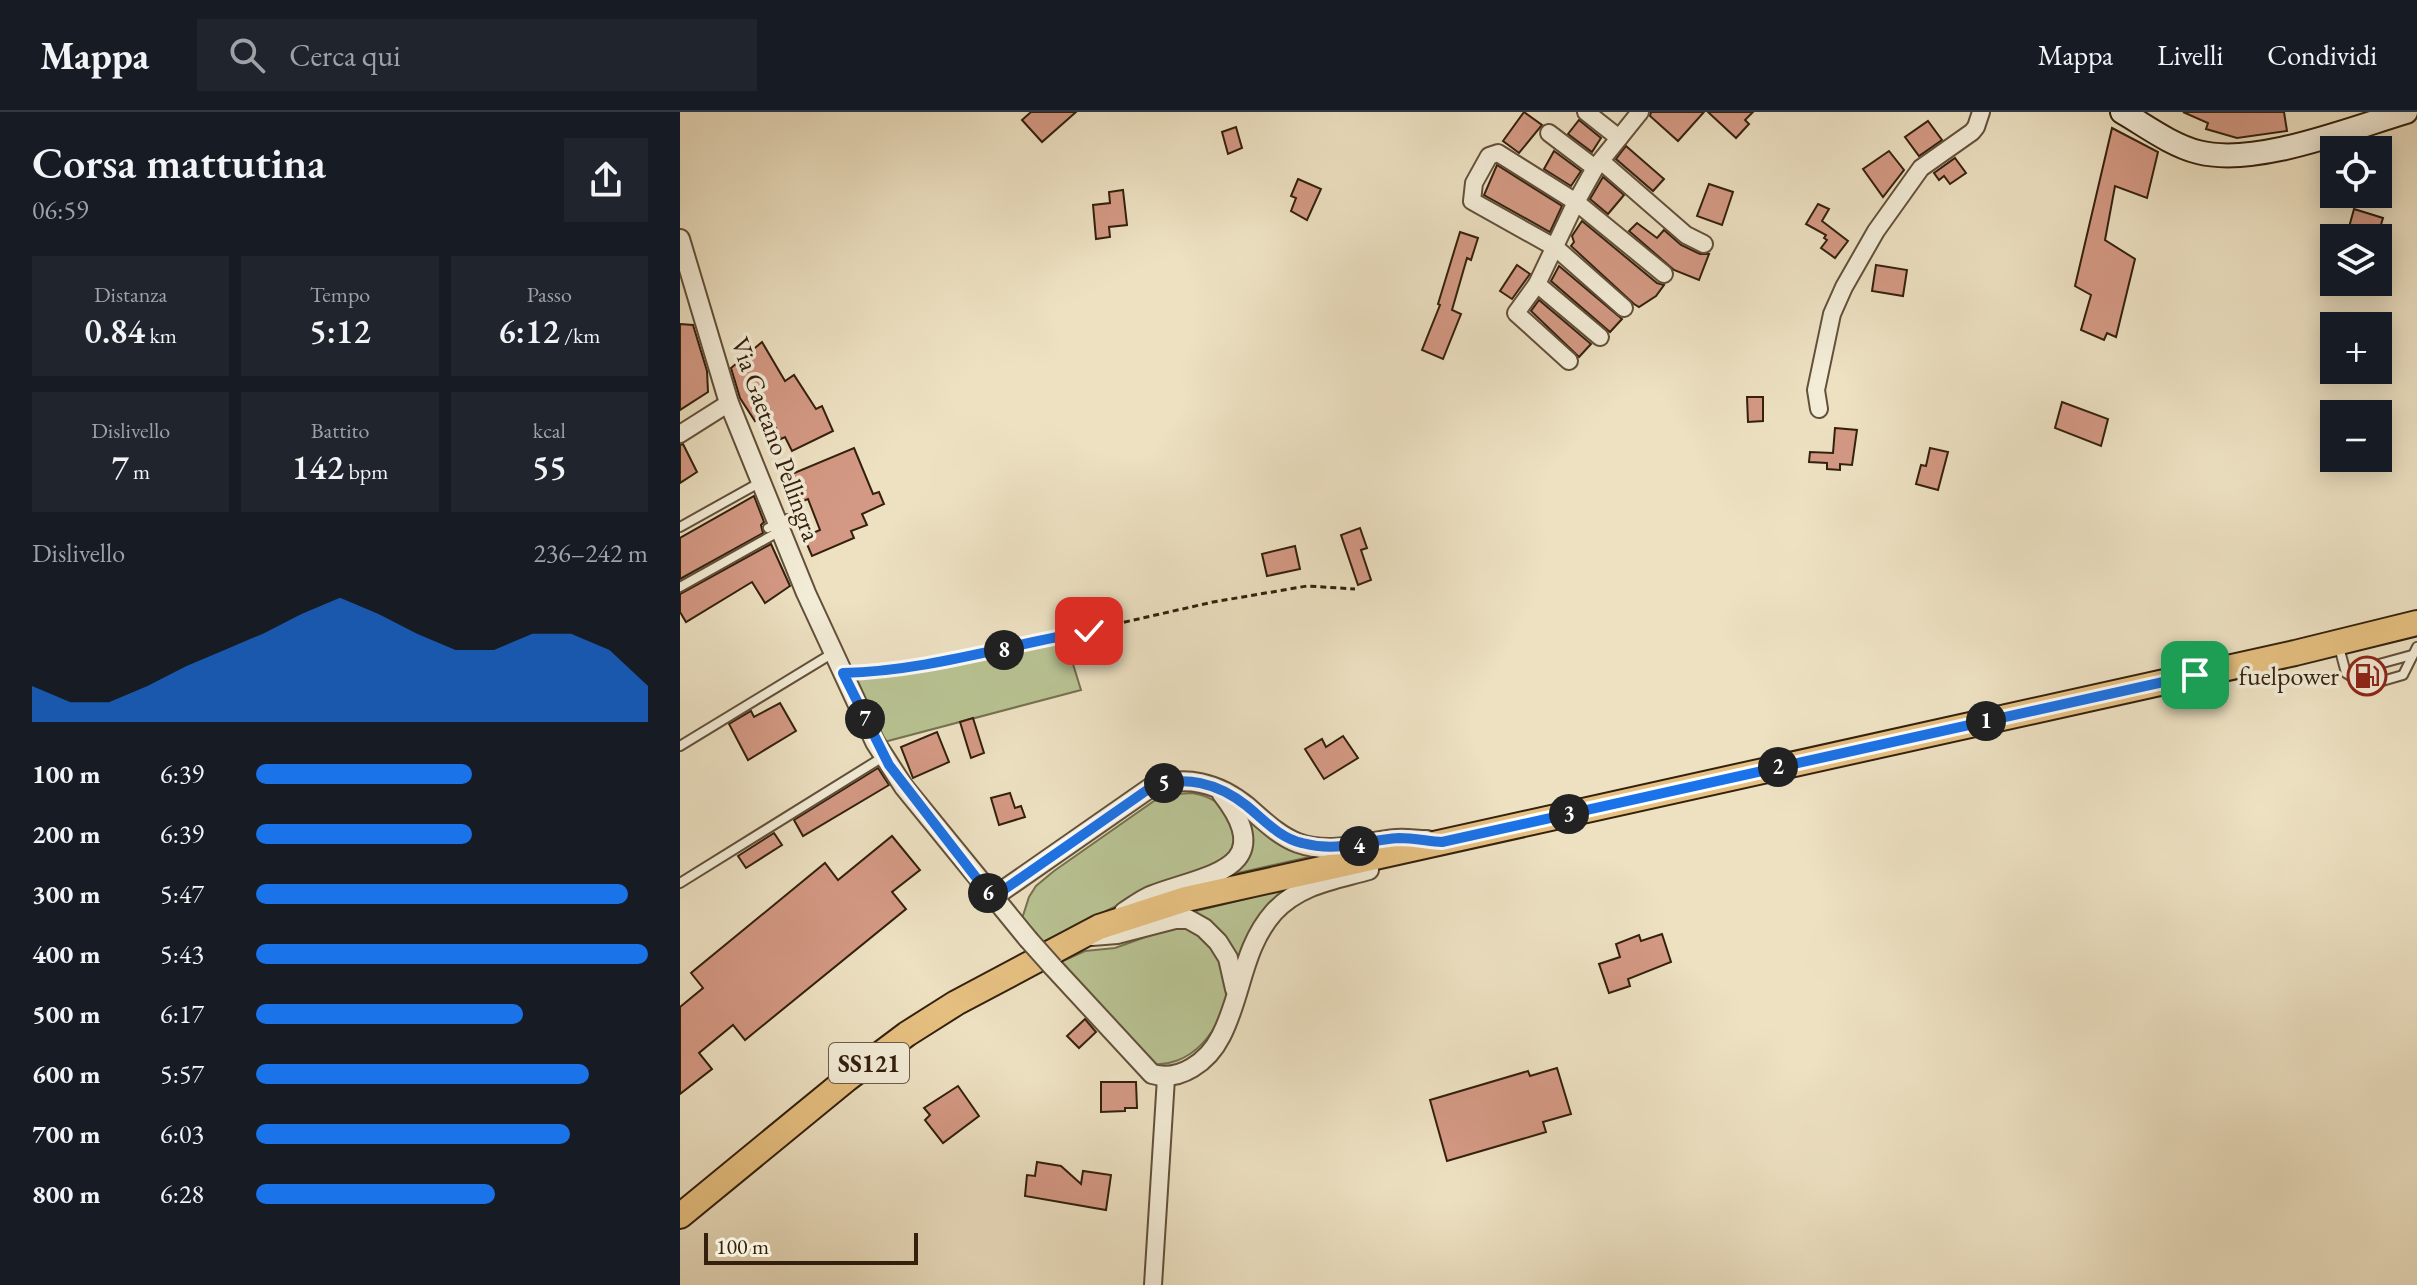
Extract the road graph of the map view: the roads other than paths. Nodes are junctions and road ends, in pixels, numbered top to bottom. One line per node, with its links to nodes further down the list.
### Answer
1 (1586, 112): 7 (street)
2 (1640, 112): 7 (street)
3 (1981, 112): 19 (street)
4 (2122, 112): 5 (main road)
5 (2406, 112)
6 (1549, 133): 8 (street)
7 (1619, 138): 8 (street)
8 (1598, 164): 9 (street); 11 (street)
9 (1576, 202): 12 (street); 12 (street); 13 (street)
10 (680, 239): 18 (street, Via Gaetano Pellingra)
11 (1704, 244)
12 (1556, 248): 14 (street); 15 (street)
13 (1664, 274)
14 (1537, 284): 16 (street); 17 (street)
15 (1624, 308)
16 (1600, 337)
17 (1569, 361)
18 (729, 403): 20 (street); 21 (street, Via Gaetano Pellingra)
19 (1819, 409)
20 (680, 434)
21 (760, 482): 22 (street, Via Gaetano Pellingra); 23 (lane)
22 (778, 525): 24 (lane); 27 (street, Via Gaetano Pellingra)
23 (680, 527)
24 (680, 587)
25 (2415, 636): 26 (main road); 28 (lane); 28 (lane)
26 (2337, 642): 28 (lane); 32 (main road, SS121)
27 (833, 652): 29 (lane); 30 (street, Via Gaetano Pellingra)
28 (2346, 673)
29 (680, 746)
30 (884, 757): 34 (lane); 35 (street, Via Gaetano Pellingra)
31 (1218, 789): 32 (street); 35 (street); 36 (street)
32 (1442, 842): 33 (main road, SS121)
33 (1405, 850): 36 (main road, SS121); 37 (street)
34 (680, 883)
35 (992, 898): 38 (street, Via Gaetano Pellingra, bridge)
36 (1088, 932): 37 (street); 39 (main road, SS121)
37 (1235, 995): 38 (street)
38 (1166, 1078): 40 (street)
39 (680, 1216)
40 (1153, 1285)

